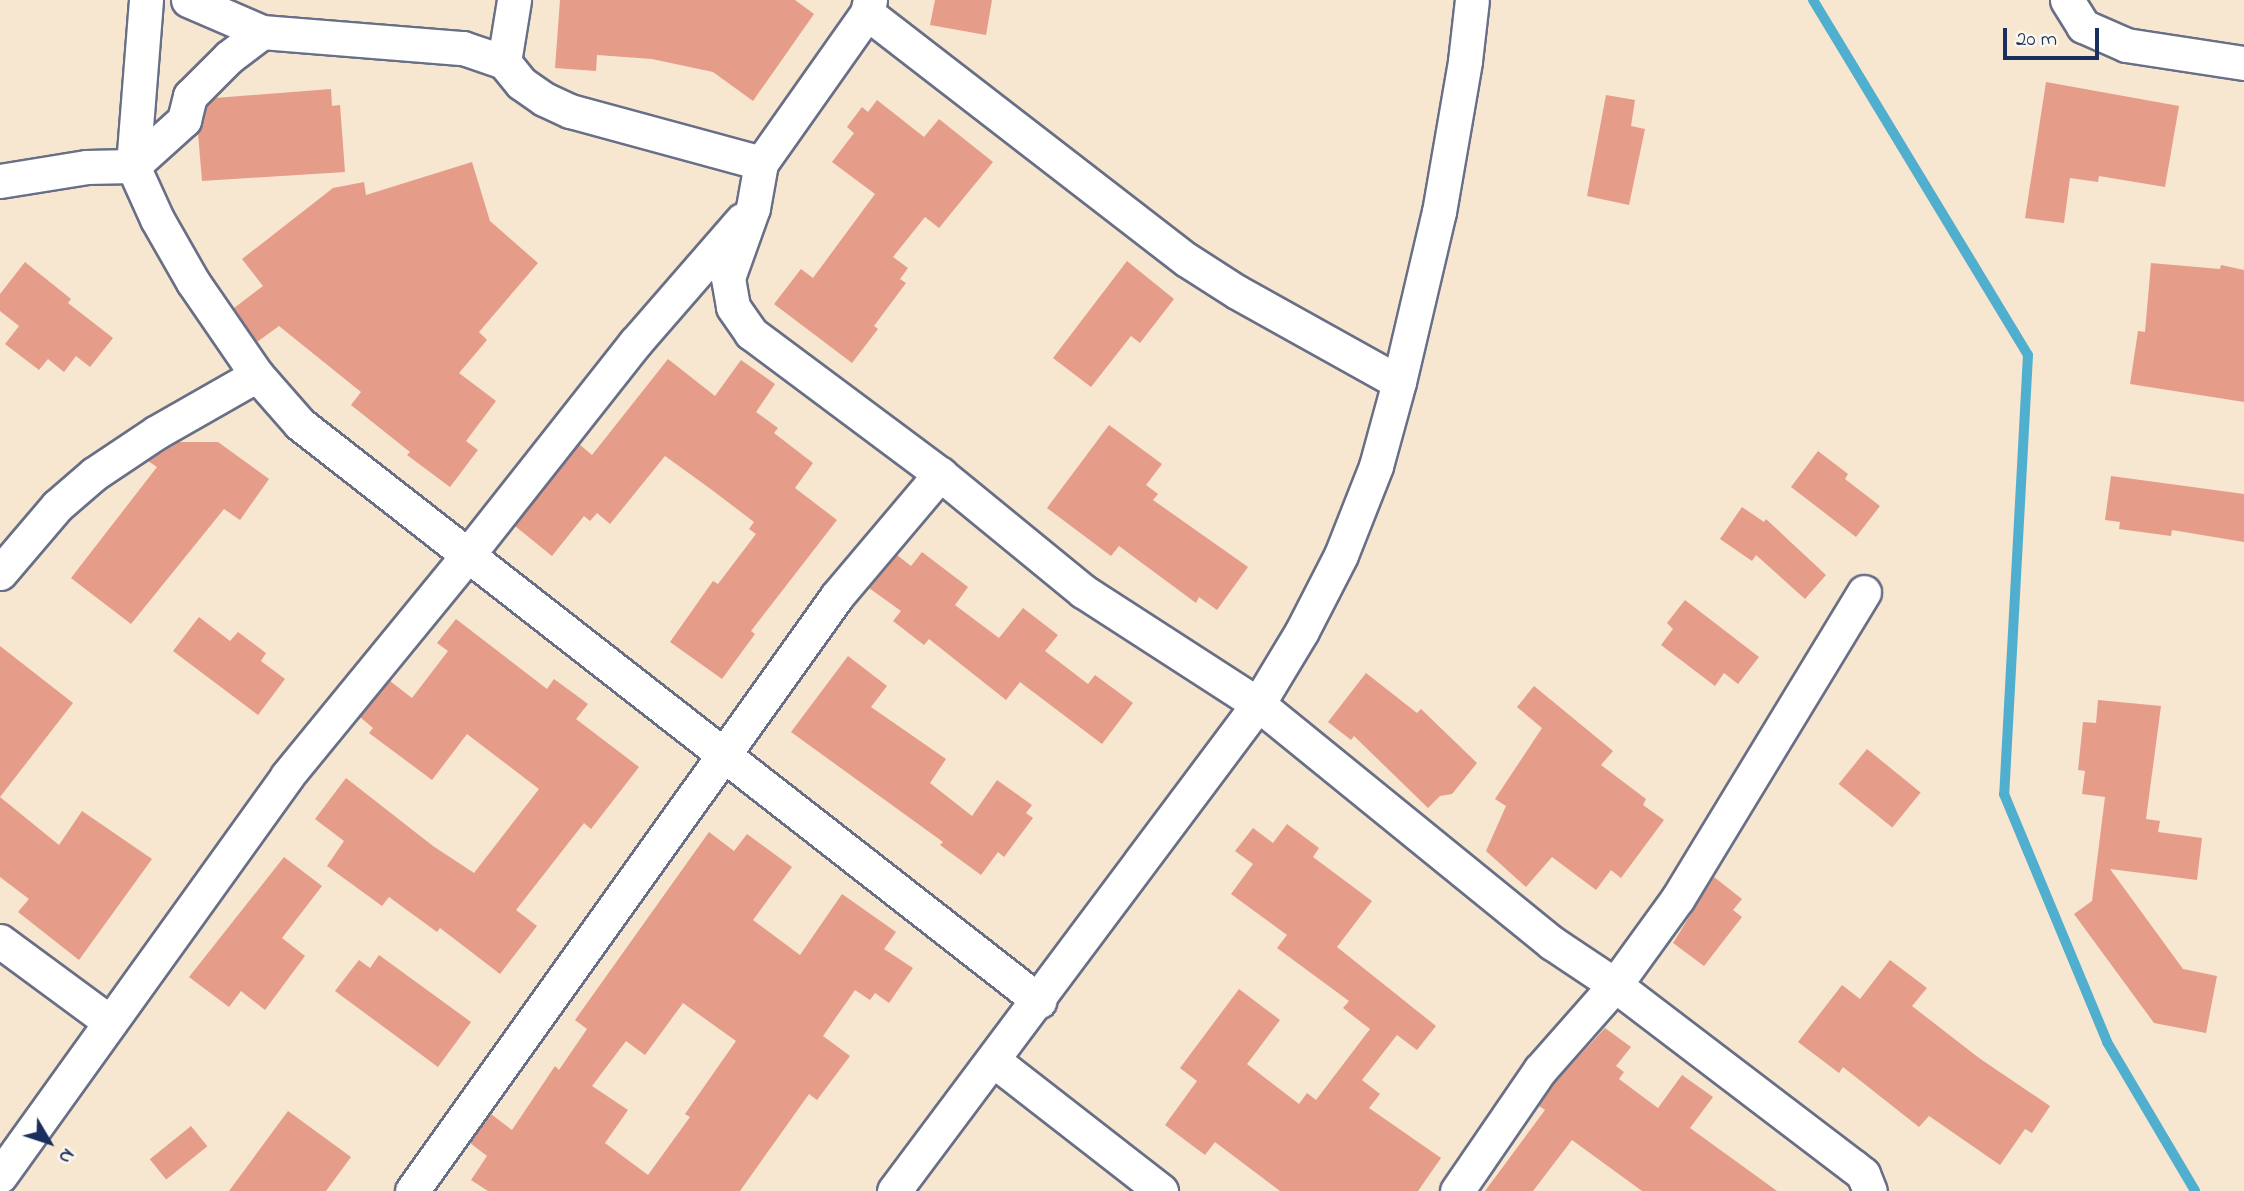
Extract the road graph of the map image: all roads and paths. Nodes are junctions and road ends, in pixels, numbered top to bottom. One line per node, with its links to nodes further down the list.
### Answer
1 (146, 0): 11 (street)
2 (188, 0): 7 (street)
3 (514, 0): 8 (street)
4 (1472, 0): 15 (street)
5 (2067, 0): 9 (street)
6 (868, 6): 10 (street); 15 (street)
7 (262, 32): 8 (street); 11 (street)
8 (504, 62): 10 (street)
9 (2244, 63)
10 (761, 163): 13 (street)
11 (133, 166): 12 (street); 14 (street)
12 (0, 181)
13 (753, 208): 16 (street); 17 (street)
14 (257, 375): 17 (street); 18 (street)
15 (1399, 382): 20 (street)
16 (940, 474): 20 (street); 21 (street)
17 (466, 557): 21 (street); 25 (street)
18 (0, 573)
19 (1864, 592): 23 (street)
20 (1258, 704): 23 (street); 24 (street)
21 (723, 753): 24 (street); 28 (street)
22 (0, 941): 25 (street)
23 (1615, 985): 31 (street); 32 (street)
24 (1039, 1000): 26 (street)
25 (110, 1022): 27 (street)
26 (993, 1060): 29 (street); 30 (street)
27 (0, 1175)
28 (412, 1191)
29 (894, 1191)
30 (1161, 1191)
31 (1457, 1191)
32 (1870, 1191)

